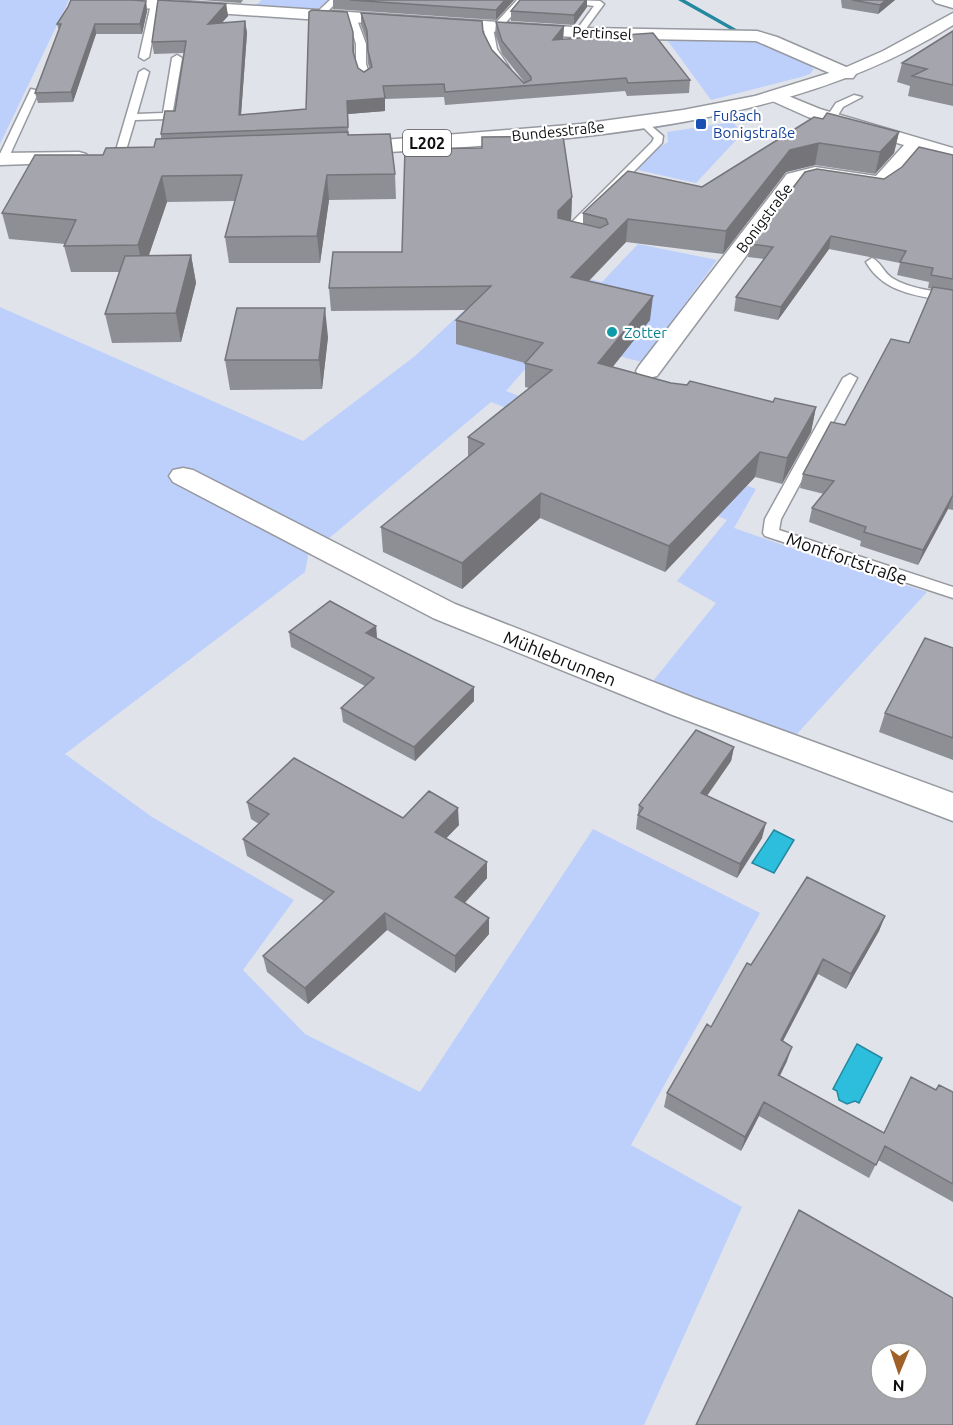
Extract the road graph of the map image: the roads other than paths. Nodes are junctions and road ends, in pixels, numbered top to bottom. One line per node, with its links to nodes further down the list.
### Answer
1 (98, 0): 7 (street, Pertinsel)
2 (335, 0): 8 (lane)
3 (522, 0): 11 (lane)
4 (941, 0): 6 (street)
5 (575, 1): 12 (lane)
6 (953, 3)
7 (155, 4): 8 (street, Pertinsel); 13 (lane)
8 (319, 15): 9 (street, Pertinsel)
9 (352, 17): 11 (street, Pertinsel); 18 (lane)
10 (953, 18): 16 (street, Bundesstraße / L202)
11 (493, 26): 12 (street, Pertinsel); 17 (lane)
12 (579, 32): 16 (street, Pertinsel)
13 (144, 57)
14 (177, 58): 22 (lane)
15 (144, 72): 22 (lane)
16 (847, 74): 20 (street, Bundesstraße / L202)
17 (510, 76)
18 (366, 80)
19 (34, 91): 30 (lane)
20 (776, 96): 23 (street); 24 (street, Bundesstraße / L202)
21 (856, 97): 23 (lane)
22 (132, 117): 28 (lane)
23 (831, 118): 25 (street)
24 (642, 122): 26 (street, Bundesstraße / L202); 31 (lane)
25 (916, 143): 27 (street); 34 (street, Bonigstraße)
26 (327, 150)
27 (953, 154)
28 (119, 157): 29 (street); 30 (street)
29 (140, 157)
30 (2, 159)
31 (581, 241)
32 (872, 262): 33 (lane)
33 (953, 298)
34 (648, 371)
35 (850, 378): 37 (lane, Montfortstraße)
36 (183, 476): 38 (street, Mühlebrunnen)
37 (953, 593)
38 (953, 807)

